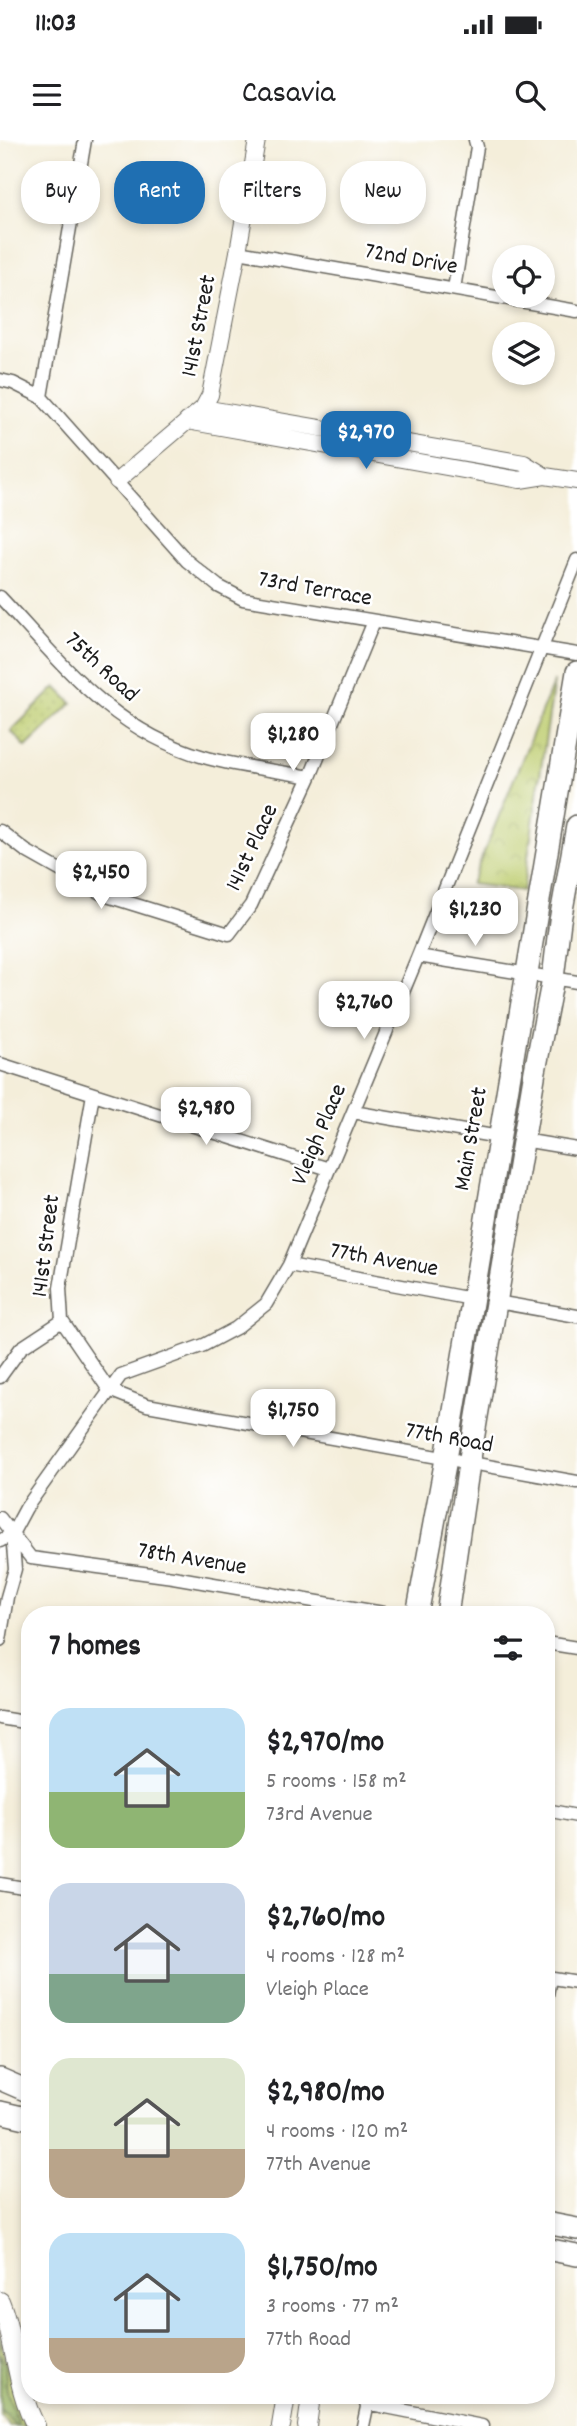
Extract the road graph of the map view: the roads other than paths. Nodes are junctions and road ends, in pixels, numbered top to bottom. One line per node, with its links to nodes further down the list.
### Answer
1 (85, 140): 8 (street)
2 (257, 140): 4 (street, 141st Street)
3 (475, 140): 5 (street)
4 (238, 252): 5 (street, 72nd Drive); 9 (street, 141st Street)
5 (454, 289): 6 (street, 72nd Drive)
6 (577, 312)
7 (0, 380): 8 (street, 73rd Terrace)
8 (41, 397): 12 (street, 73rd Terrace)
9 (203, 408): 10 (street, 141st Street); 11 (street)
10 (187, 421): 11 (street); 12 (street, 141st Street)
11 (545, 476): 13 (street)
12 (117, 481): 16 (street, 73rd Terrace)
13 (577, 481)
14 (577, 559): 17 (street, Vleigh Place)
15 (0, 597): 20 (street, 75th Road)
16 (374, 621): 17 (street, 73rd Terrace); 20 (street, 141st Place)
17 (541, 650): 18 (street, 73rd Terrace); 23 (street, Vleigh Place)
18 (577, 654)
19 (577, 672): 24 (main road, Main Street)
20 (310, 777): 22 (street, 141st Place)
21 (577, 826): 25 (main road, Main Street)
22 (0, 831)
23 (418, 956): 24 (street); 29 (street, Vleigh Place)
24 (527, 974): 25 (street); 30 (main road, Main Street)
25 (553, 978): 26 (street); 31 (main road, Main Street)
26 (577, 982)
27 (0, 1064): 28 (street)
28 (93, 1094): 33 (street); 38 (street, 141st Street)
29 (353, 1112): 30 (street); 33 (street, Vleigh Place)
30 (499, 1137): 35 (main road, Main Street)
31 (523, 1140): 32 (street); 36 (main road, Main Street)
32 (577, 1149)
33 (329, 1169): 34 (street, Vleigh Place)
34 (289, 1265): 35 (street, 77th Avenue); 40 (street, Vleigh Place)
35 (472, 1299): 41 (main road, Main Street)
36 (497, 1303): 37 (street); 42 (main road, Main Street)
37 (577, 1316)
38 (62, 1321): 39 (street, 141st Street); 40 (street)
39 (0, 1377)
40 (108, 1390): 41 (street, 77th Road); 45 (street, Vleigh Place)
41 (446, 1459): 42 (street, 77th Road); 49 (main road, Main Street)
42 (469, 1464): 43 (street, 77th Road); 50 (main road, Main Street)
43 (577, 1482)
44 (0, 1518): 45 (street, 78th Avenue)
45 (12, 1534): 46 (street); 47 (street); 48 (street, 78th Avenue)
46 (0, 1541)
47 (3, 1596): 51 (street)
48 (343, 1606)
49 (418, 1606)
50 (448, 1606)
51 (0, 1640)
52 (555, 1644): 53 (street)
53 (577, 1648)
54 (0, 1718): 55 (street)
55 (21, 1722)
56 (555, 1812): 57 (street)
57 (577, 1816)
58 (0, 1884): 59 (street)
59 (21, 1888)
60 (555, 1978): 61 (street)
61 (577, 1982)
62 (0, 2079): 63 (main road)
63 (21, 2088)
64 (0, 2112): 65 (main road)
65 (21, 2117)
66 (21, 2121): 67 (main road)
67 (0, 2126)
68 (555, 2225): 69 (main road)
69 (577, 2229)
70 (555, 2251): 71 (main road)
71 (577, 2255)
72 (0, 2301): 73 (main road)
73 (21, 2349)
74 (26, 2404): 79 (main road)
75 (284, 2404): 80 (main road)
76 (310, 2404): 81 (main road)
77 (365, 2404): 82 (street)
78 (387, 2404): 83 (street)
79 (36, 2426)
80 (281, 2426)
81 (307, 2426)
82 (363, 2426)
83 (482, 2426)

